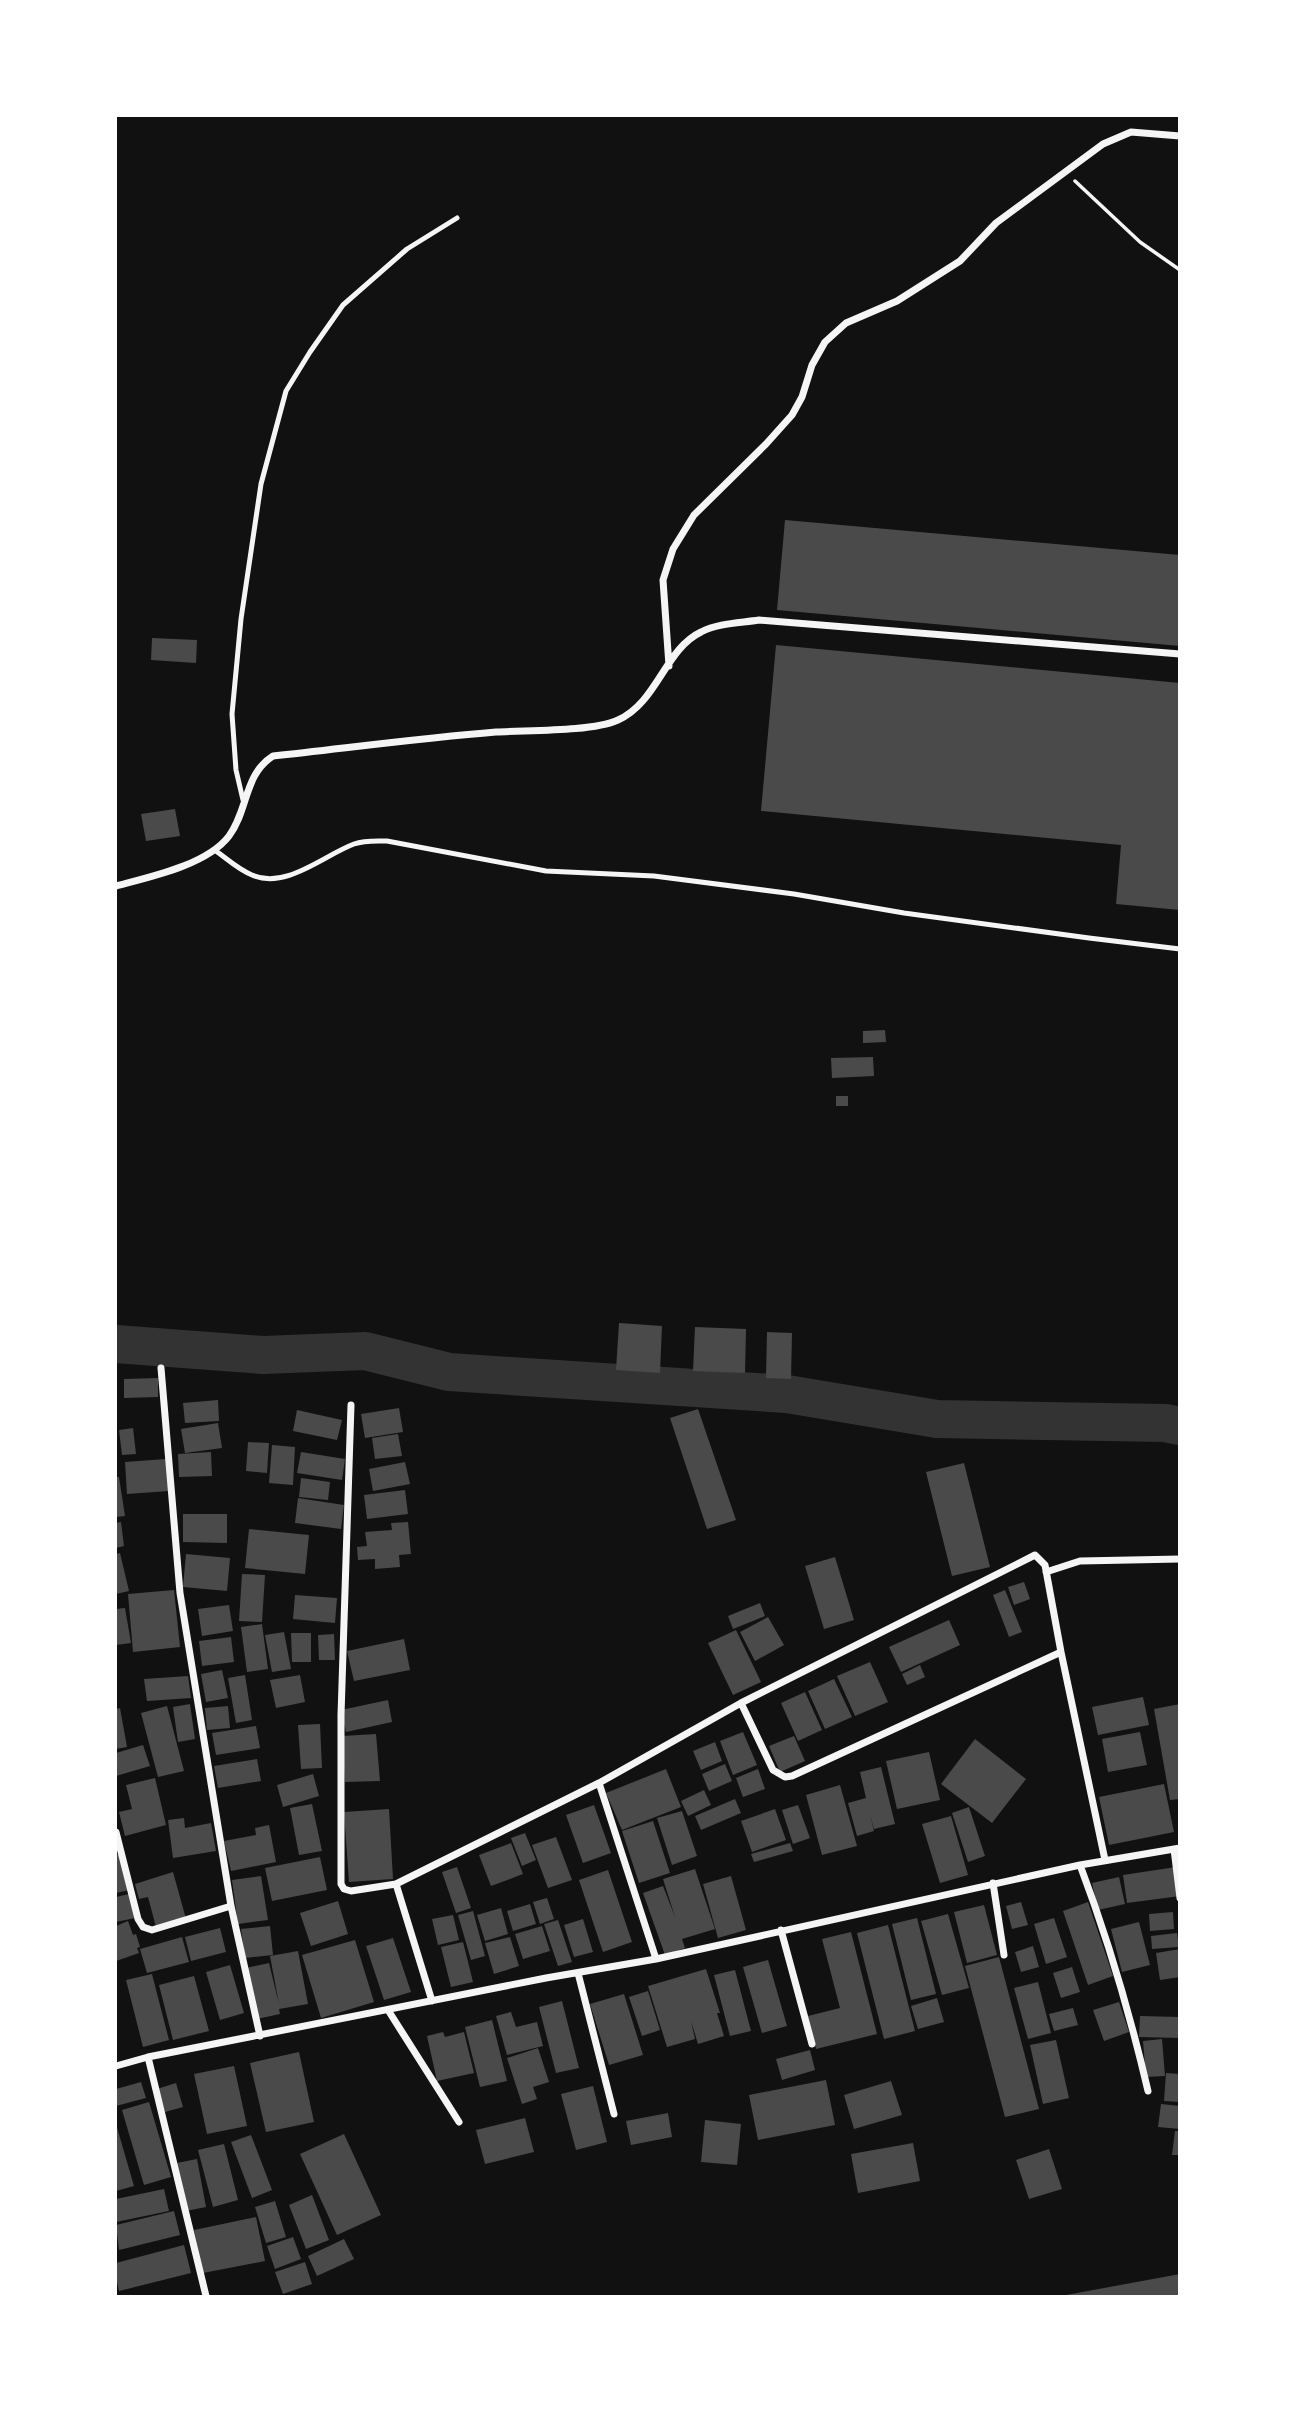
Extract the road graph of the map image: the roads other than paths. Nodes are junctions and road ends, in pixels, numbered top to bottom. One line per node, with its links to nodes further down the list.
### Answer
1 (1180, 136): 4 (street)
2 (457, 218): 5 (lane)
3 (1180, 654): 4 (street)
4 (669, 666): 5 (street)
5 (243, 800): 6 (street)
6 (216, 850): 7 (street); 8 (lane)
7 (116, 886)
8 (1180, 949)
9 (161, 1368): 23 (street)
10 (351, 1405): 20 (street)
11 (1180, 1559): 12 (street)
12 (1046, 1572): 13 (street); 14 (street)
13 (1060, 1651): 14 (street); 18 (street)
14 (741, 1703): 15 (street)
15 (599, 1783): 20 (street); 26 (street)
16 (116, 1832): 23 (street)
17 (1177, 1849): 18 (street); 22 (street)
18 (1105, 1860): 19 (street)
19 (1080, 1865): 21 (street); 34 (street)
20 (396, 1884): 28 (street)
21 (993, 1884): 24 (street); 25 (street)
22 (1180, 1898)
23 (231, 1906): 30 (street)
24 (781, 1930): 26 (street); 31 (street)
25 (1004, 1955)
26 (656, 1959): 27 (street)
27 (578, 1973): 28 (street); 35 (street)
28 (432, 2001): 29 (street)
29 (388, 2010): 30 (street); 36 (street)
30 (260, 2035): 32 (street)
31 (812, 2043)
32 (148, 2057): 33 (street); 37 (street)
33 (116, 2066)
34 (1148, 2091)
35 (614, 2113)
36 (459, 2122)
37 (206, 2297)

